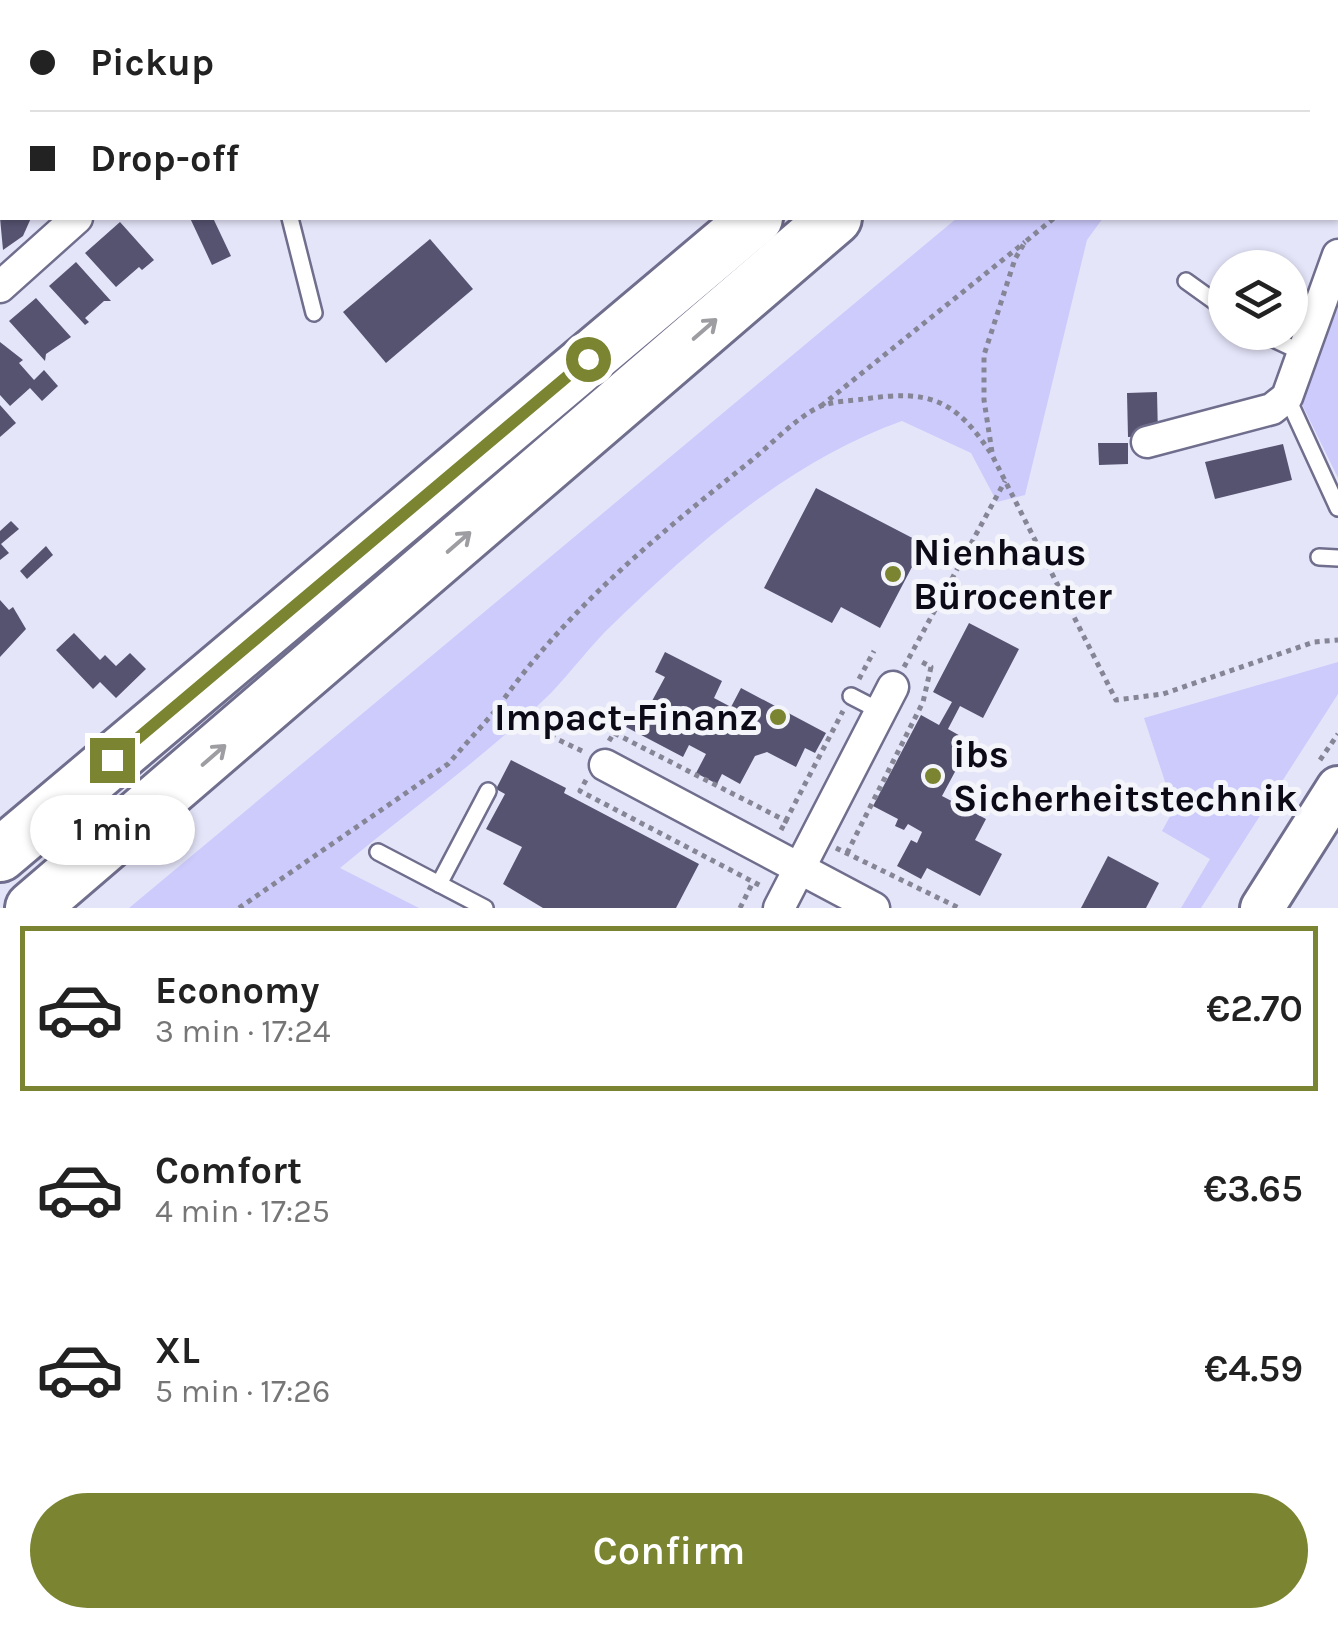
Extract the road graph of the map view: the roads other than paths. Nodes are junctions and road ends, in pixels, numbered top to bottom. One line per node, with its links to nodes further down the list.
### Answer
1 (75, 220): 7 (street)
2 (291, 220): 9 (lane)
3 (754, 220): 23 (highway)
4 (832, 220): 26 (highway, one-way to 4)
5 (1338, 255): 11 (street)
6 (1186, 281): 8 (lane)
7 (0, 287)
8 (1208, 297)
9 (314, 313)
10 (1297, 350): 11 (lane)
11 (1301, 352): 12 (street)
12 (1287, 397): 13 (street); 14 (lane)
13 (1148, 442)
14 (1338, 508)
15 (1319, 557): 16 (lane)
16 (1338, 558)
17 (850, 696): 18 (lane)
18 (887, 699): 24 (street)
19 (605, 765): 24 (street)
20 (1338, 788): 30 (main road)
21 (488, 791): 25 (lane)
22 (378, 852): 25 (lane)
23 (0, 855)
24 (799, 868): 28 (street); 29 (street)
25 (439, 884): 27 (lane)
26 (32, 908)
27 (485, 908)
28 (779, 908)
29 (874, 908)
30 (1262, 908)

